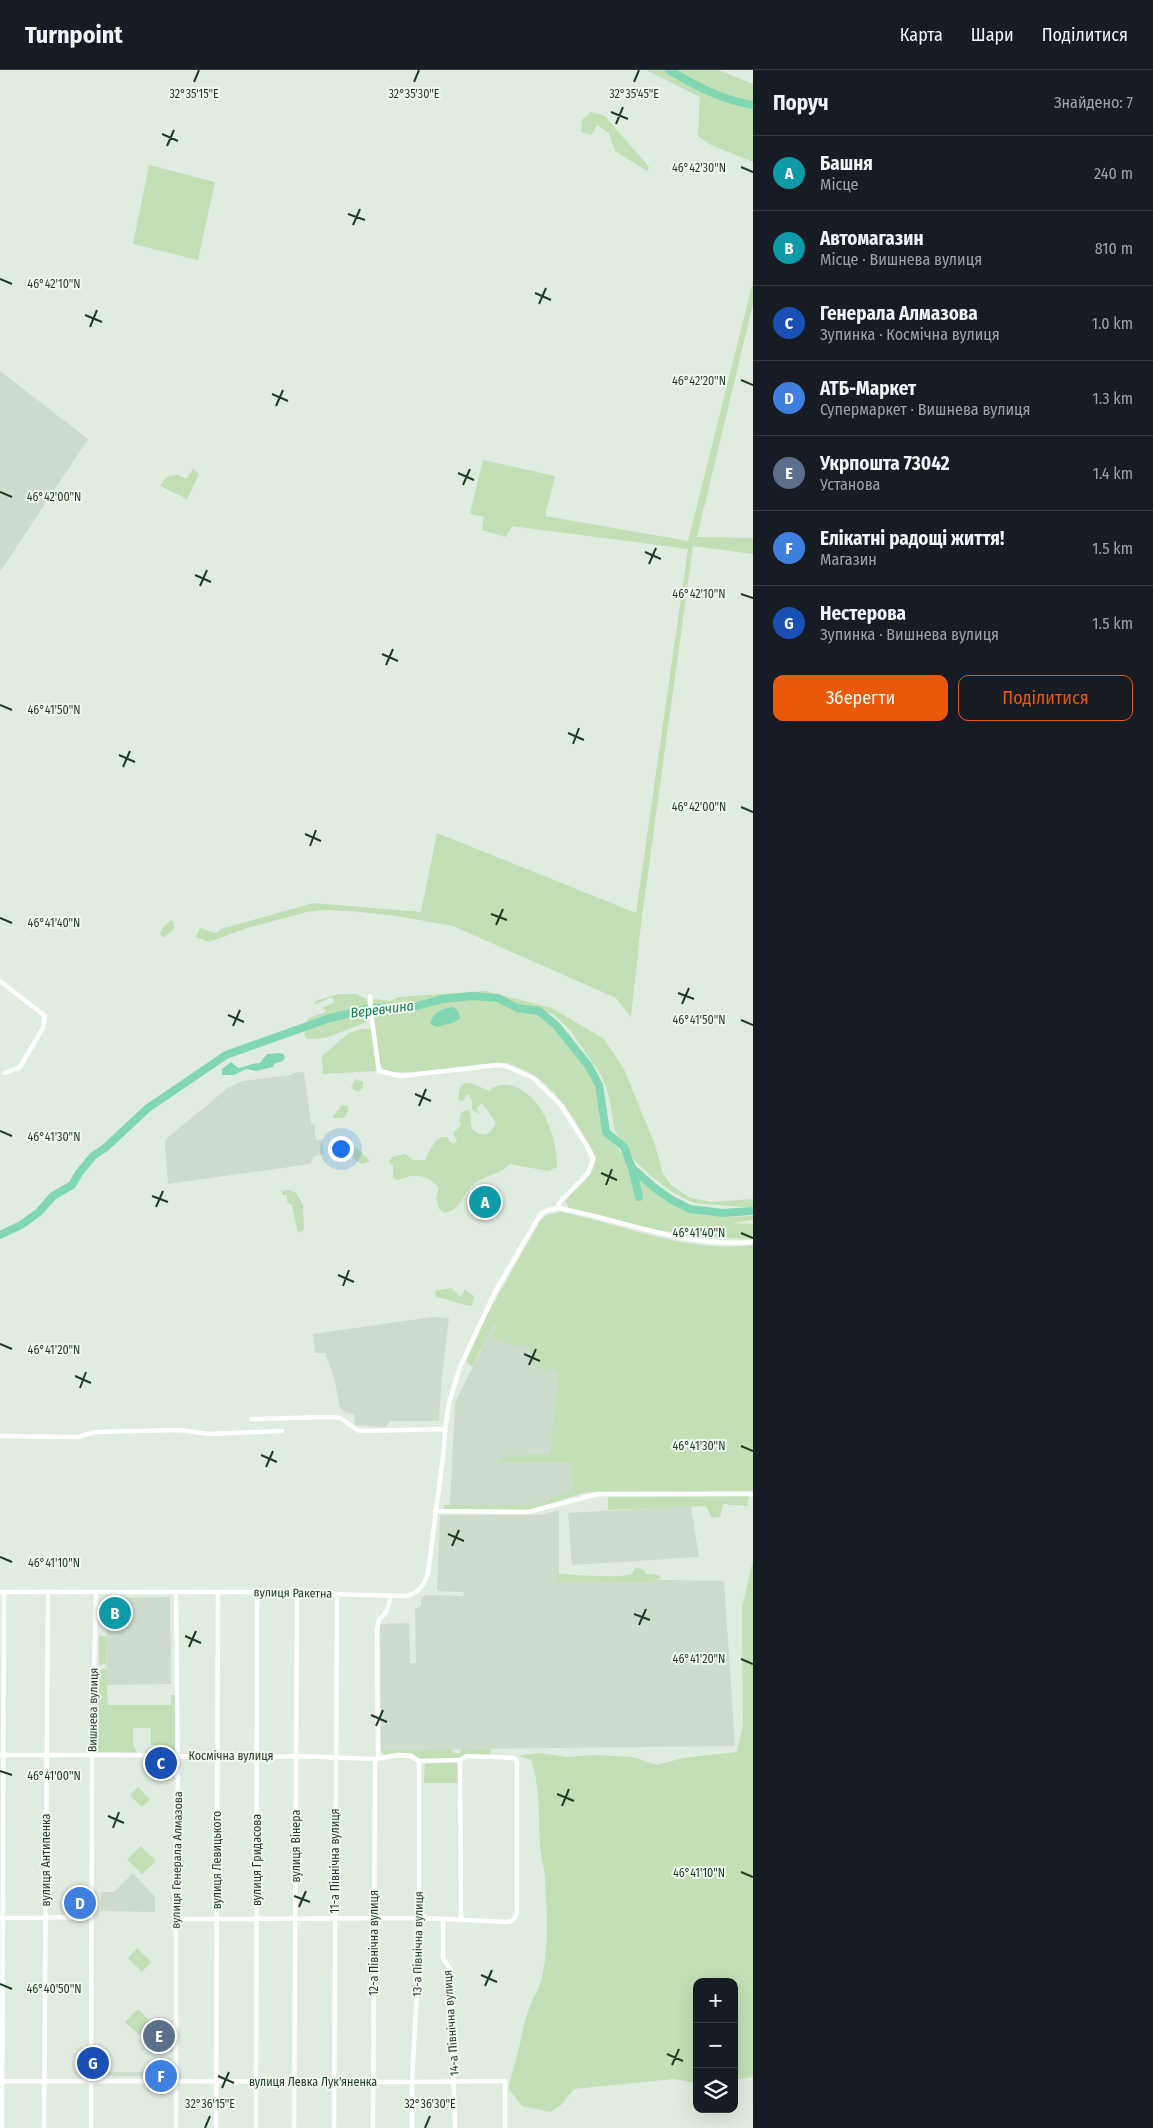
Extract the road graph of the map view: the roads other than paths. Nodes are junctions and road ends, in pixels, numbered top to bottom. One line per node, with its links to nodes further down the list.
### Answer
1 (0, 981): 3 (street)
2 (370, 996): 4 (street)
3 (6, 1073)
4 (558, 1208): 5 (street); 7 (street, вулиця Ракетна)
5 (753, 1242)
6 (252, 1419): 7 (street)
7 (445, 1428): 11 (street, вулиця Ракетна)
8 (282, 1431): 9 (street)
9 (0, 1436)
10 (753, 1494): 11 (street)
11 (435, 1511): 20 (street, вулиця Ракетна)
12 (48, 1591): 13 (street, вулиця Ракетна); 14 (street, вулиця Ракетна); 23 (street, вулиця Антипенка)
13 (2, 1592): 22 (street)
14 (96, 1592): 15 (street, вулиця Ракетна); 21 (street, Вишнева вулиця)
15 (176, 1592): 16 (street, вулиця Ракетна); 24 (street, вулиця Генерала Алмазова)
16 (218, 1592): 17 (street, вулиця Ракетна); 27 (street, вулиця Левицького)
17 (257, 1592): 18 (street, вулиця Ракетна); 25 (street, вулиця Гридасова)
18 (297, 1594): 19 (street, вулиця Ракетна); 26 (street, вулиця Вінера)
19 (337, 1594): 20 (street, вулиця Ракетна); 28 (street, 11-а Північна вулиця)
20 (391, 1596): 29 (street, 12-а Північна вулиця)
21 (92, 1754): 23 (street, Космічна вулиця); 24 (street, Космічна вулиця); 32 (street, Вишнева вулиця)
22 (2, 1755): 23 (street, Космічна вулиця); 33 (street)
23 (46, 1755): 34 (street, вулиця Антипенка)
24 (178, 1756): 27 (street, Космічна вулиця); 36 (street, вулиця Генерала Алмазова)
25 (257, 1756): 26 (street, Космічна вулиця); 27 (street, Космічна вулиця); 37 (street, вулиця Гридасова)
26 (296, 1756): 28 (street, Космічна вулиця); 38 (street, вулиця Вінера)
27 (217, 1758): 42 (street, вулиця Левицького)
28 (335, 1758): 29 (street, Космічна вулиця); 39 (street, 11-а Північна вулиця)
29 (376, 1758): 31 (street, Космічна вулиця); 35 (street, 12-а Північна вулиця)
30 (461, 1759): 31 (street, Космічна вулиця); 43 (street); 43 (street, Космічна вулиця)
31 (419, 1761): 40 (street, 13-а Північна вулиця)
32 (92, 1917): 34 (street); 46 (street, Вишнева вулиця)
33 (2, 1918): 34 (street); 44 (street)
34 (46, 1918): 45 (street, вулиця Антипенка)
35 (375, 1918): 39 (street); 40 (street); 47 (street, 12-а Північна вулиця)
36 (176, 1919): 42 (street); 48 (street, вулиця Генерала Алмазова)
37 (256, 1919): 38 (street); 42 (street); 50 (street, вулиця Гридасова)
38 (295, 1919): 39 (street); 51 (street, вулиця Вінера)
39 (335, 1919): 52 (street, 11-а Північна вулиця)
40 (419, 1919): 41 (street); 53 (street, 13-а Північна вулиця)
41 (443, 1919): 43 (street); 54 (street, 14-а Північна вулиця)
42 (216, 1920): 49 (street, вулиця Левицького)
43 (461, 1920)
44 (1, 2081): 45 (street, вулиця Левка Лук'яненка); 55 (street)
45 (44, 2081): 46 (street, вулиця Левка Лук'яненка); 56 (street, вулиця Антипенка)
46 (91, 2081): 48 (street, вулиця Левка Лук'яненка); 57 (street, Вишнева вулиця)
47 (373, 2081): 52 (street, вулиця Левка Лук'яненка); 53 (street, вулиця Левка Лук'яненка); 63 (street, 12-а Північна вулиця)
48 (176, 2082): 49 (street, вулиця Левка Лук'яненка); 58 (street, вулиця Генерала Алмазова)
49 (216, 2082): 50 (street, вулиця Левка Лук'яненка); 59 (street, вулиця Левицького)
50 (256, 2082): 51 (street, вулиця Левка Лук'яненка); 60 (street, вулиця Гридасова)
51 (294, 2082): 52 (street, вулиця Левка Лук'яненка); 61 (street, вулиця Вінера)
52 (334, 2082): 62 (street, 11-а Північна вулиця)
53 (412, 2082): 54 (street, вулиця Левка Лук'яненка); 64 (street, 13-а Північна вулиця)
54 (455, 2082): 65 (street, 14-а Північна вулиця); 66 (street, вулиця Левка Лук'яненка)
55 (2, 2128)
56 (44, 2128)
57 (91, 2128)
58 (176, 2128)
59 (216, 2128)
60 (256, 2128)
61 (294, 2128)
62 (334, 2128)
63 (373, 2128)
64 (412, 2128)
65 (455, 2128)
66 (505, 2128)

